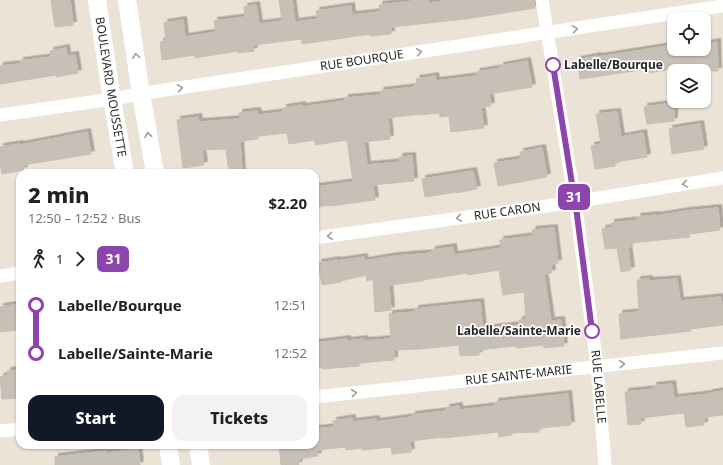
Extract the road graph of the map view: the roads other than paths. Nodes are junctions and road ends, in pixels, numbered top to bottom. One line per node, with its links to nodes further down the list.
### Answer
1 (97, 0): 7 (street, BOULEVARD MOUSSETTE)
2 (127, 0): 6 (street, one-way to 2)
3 (542, 0): 5 (street, RUE LABELLE)
4 (723, 6): 5 (street, RUE BOURQUE, one-way to 4)
5 (548, 33): 6 (street, RUE BOURQUE, one-way to 5); 12 (street, RUE LABELLE)
6 (141, 94): 7 (street, RUE BOURQUE); 10 (street, one-way to 6)
7 (113, 99): 8 (street, RUE BOURQUE); 9 (street, BOULEVARD MOUSSETTE)
8 (0, 115)
9 (124, 169)
10 (154, 169)
11 (723, 178): 12 (street, RUE CARON, one-way to 12)
12 (575, 202): 13 (street, RUE CARON, one-way to 13); 17 (street, RUE LABELLE)
13 (319, 237)
14 (16, 274): 15 (street)
15 (0, 276)
16 (723, 353): 17 (street, RUE SAINTE-MARIE, one-way to 16)
17 (596, 366): 18 (street, RUE SAINTE-MARIE, one-way to 17); 25 (street, RUE LABELLE)
18 (319, 397)
19 (16, 429): 20 (street)
20 (0, 431)
21 (169, 449): 23 (street)
22 (199, 449): 24 (street)
23 (171, 465)
24 (201, 465)
25 (605, 465)

